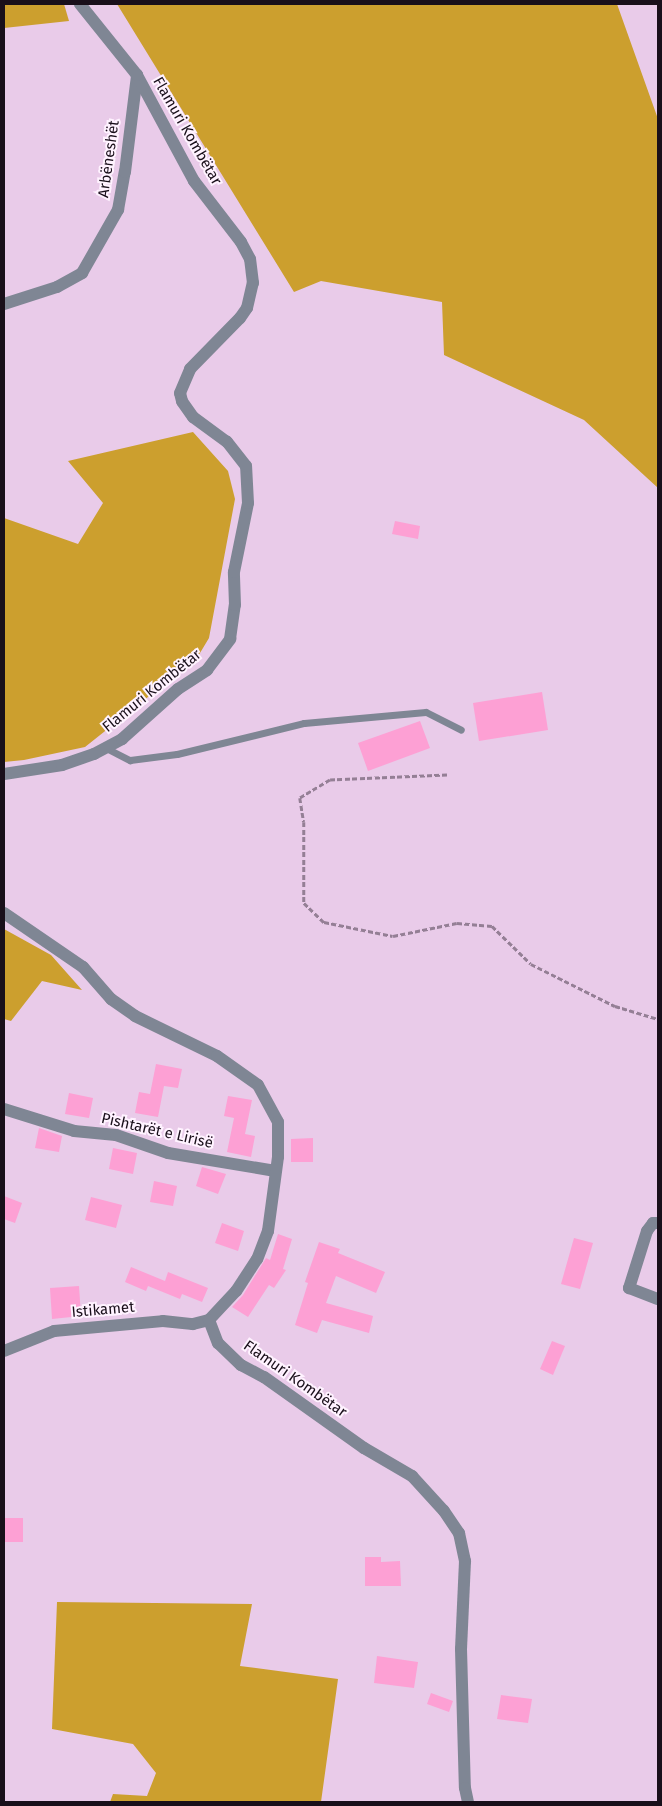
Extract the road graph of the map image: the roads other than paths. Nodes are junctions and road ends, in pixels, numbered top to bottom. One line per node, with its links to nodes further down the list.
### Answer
1 (80, 4): 2 (street)
2 (136, 75): 3 (street, Arbëneshët); 5 (street, Flamuri Kombëtar)
3 (4, 304)
4 (462, 730): 5 (lane)
5 (106, 748): 6 (street, Flamuri Kombëtar)
6 (4, 774)
7 (4, 913): 9 (street)
8 (4, 1109): 9 (street, Pishtarët e Lirisë)
9 (276, 1171): 12 (street)
10 (658, 1223): 11 (street)
11 (658, 1298)
12 (209, 1320): 13 (street, Istikamet); 14 (street, Flamuri Kombëtar)
13 (4, 1351)
14 (468, 1802)

